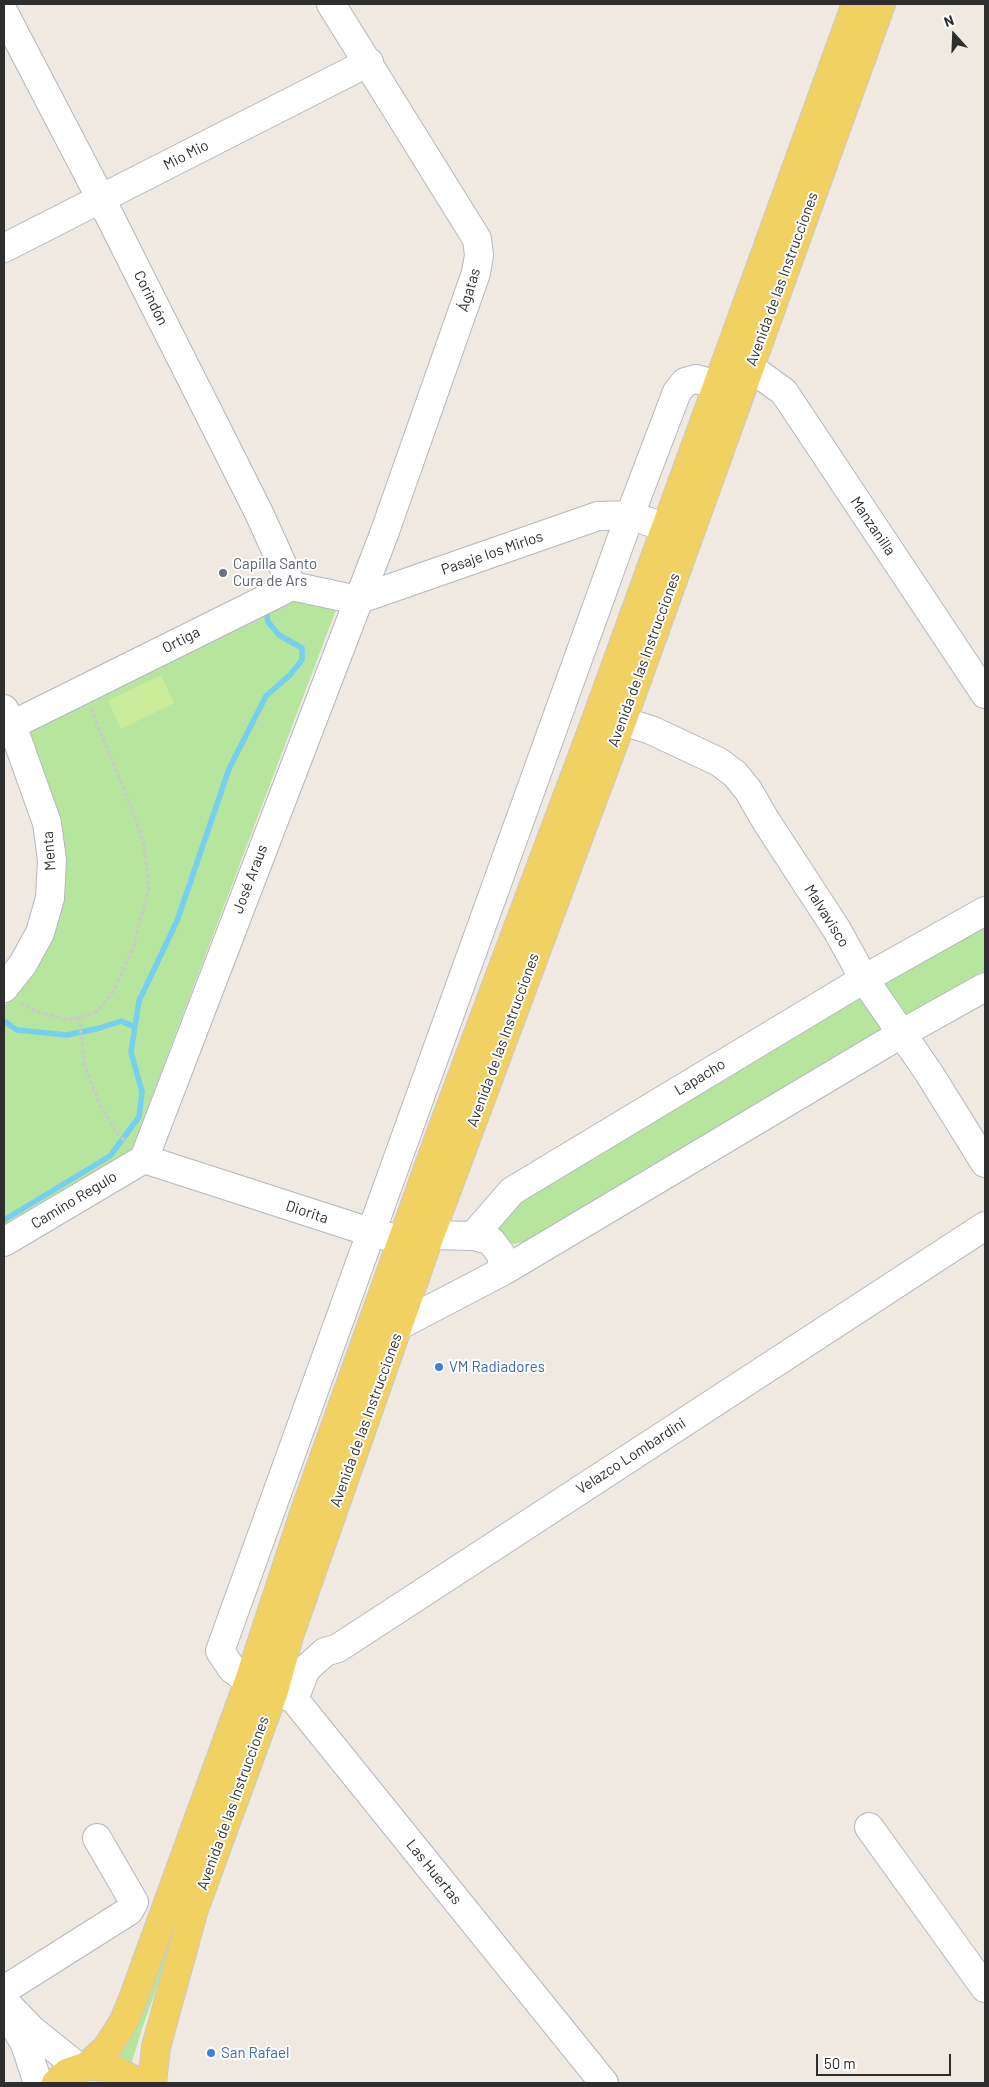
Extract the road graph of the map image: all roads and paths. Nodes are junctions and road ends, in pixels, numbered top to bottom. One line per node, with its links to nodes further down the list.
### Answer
1 (331, 4): 5 (street, Ágatas)
2 (856, 4): 9 (main road, Avenida de las Instrucciones)
3 (881, 4): 8 (main road, Avenida de las Instrucciones)
4 (4, 13): 6 (street, Corindón)
5 (369, 62): 6 (street, Mio Mio); 13 (street, Ágatas)
6 (101, 199): 7 (street, Mio Mio); 12 (street, Corindón)
7 (4, 248)
8 (751, 368): 15 (street, Manzanilla); 17 (main road, Avenida de las Instrucciones)
9 (718, 385): 10 (street); 11 (main road, Avenida de las Instrucciones)
10 (630, 515): 11 (street); 13 (street, Pasaje los Mirlos); 28 (street)
11 (666, 528): 31 (main road, Avenida de las Instrucciones)
12 (292, 586): 13 (street); 14 (street, Ortiga)
13 (357, 600): 25 (street, José Araus)
14 (83, 690): 16 (street, Ortiga); 22 (path)
15 (985, 694)
16 (8, 717): 21 (street, Menta)
17 (622, 721): 19 (street, Malvavisco); 29 (main road, Avenida de las Instrucciones)
18 (985, 911): 19 (street, Lapacho)
19 (864, 979): 23 (street, Malvavisco); 30 (street, Lapacho)
20 (985, 987): 23 (street)
21 (8, 994): 22 (path)
22 (79, 1019): 24 (path)
23 (901, 1034): 26 (street, Malvavisco); 33 (street)
24 (118, 1133)
25 (144, 1159): 28 (street, Diorita); 32 (street, Camino Regulo)
26 (985, 1163)
27 (985, 1226): 36 (street, Velazco Lombardini)
28 (370, 1232): 31 (street, Diorita); 35 (street)
29 (430, 1235): 30 (street, Diorita); 31 (street, Diorita); 34 (main road, Avenida de las Instrucciones)
30 (473, 1236): 33 (street)
31 (402, 1240): 35 (main road, Avenida de las Instrucciones)
32 (4, 1242)
33 (505, 1270): 34 (street)
34 (400, 1325): 36 (main road, Avenida de las Instrucciones)
35 (249, 1681): 36 (street, Las Huertas); 43 (main road, Avenida de las Instrucciones)
36 (284, 1695): 47 (main road, Avenida de las Instrucciones); 48 (street, Las Huertas)
37 (869, 1828): 39 (street)
38 (97, 1838): 40 (street)
39 (985, 1988)
40 (4, 1990)
41 (4, 2000): 43 (street)
42 (4, 2006): 44 (street)
43 (83, 2066): 45 (main road, Avenida de las Instrucciones); 46 (main road)
44 (38, 2083)
45 (56, 2083)
46 (134, 2083)
47 (152, 2083)
48 (604, 2083)

